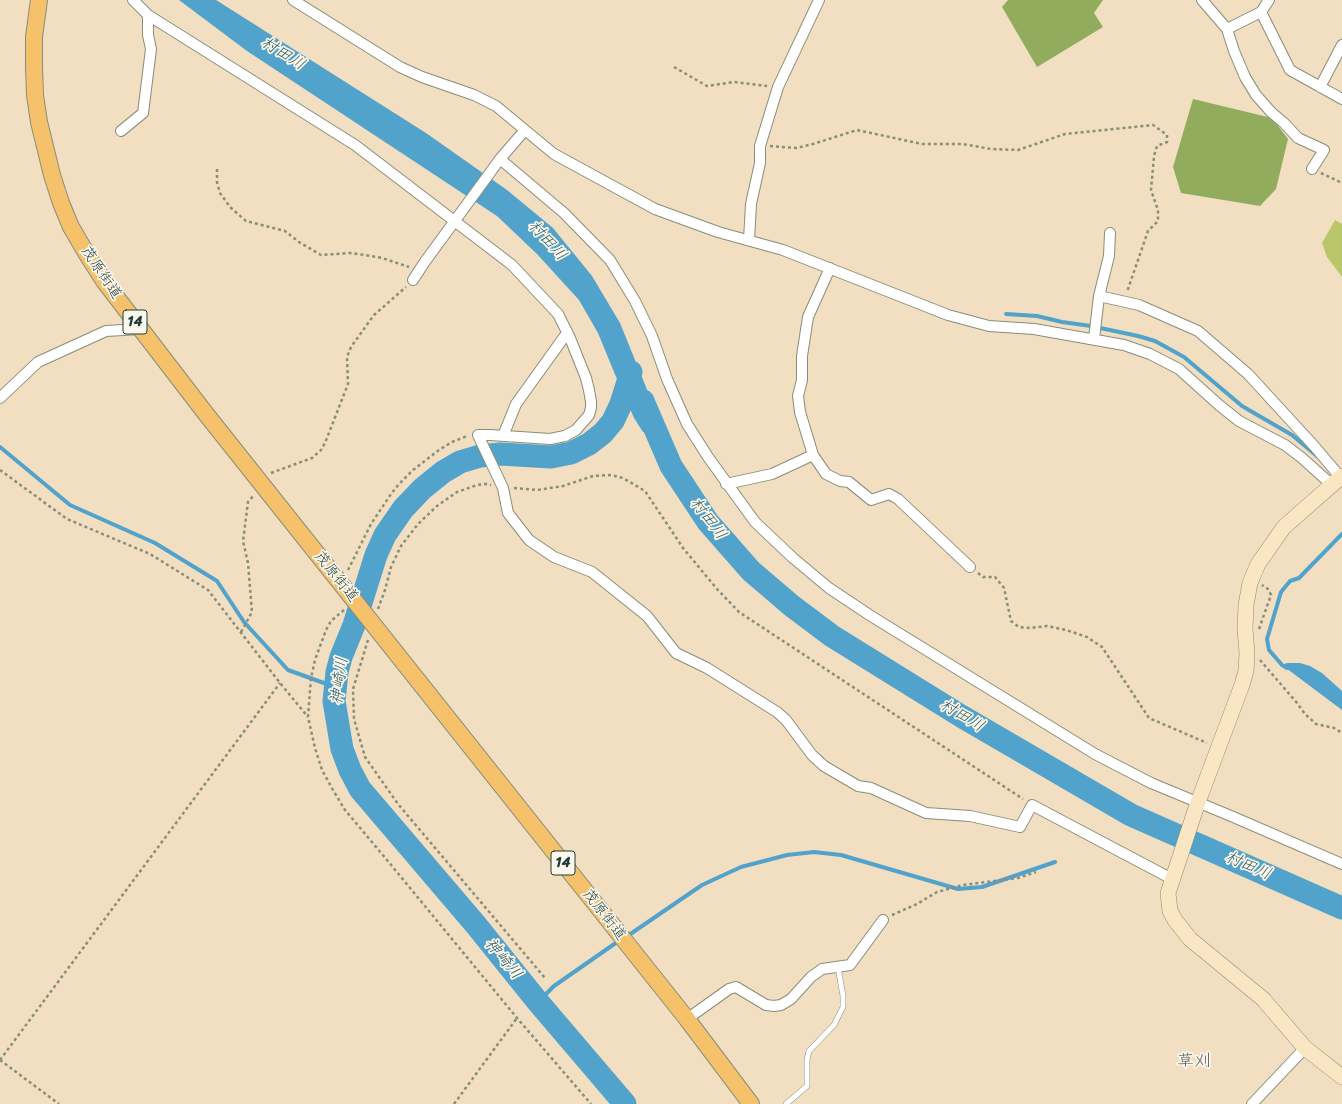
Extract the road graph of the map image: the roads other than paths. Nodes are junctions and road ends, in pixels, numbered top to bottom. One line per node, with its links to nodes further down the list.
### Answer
1 (39, 0): 23 (main road, 茂原街道 / 14)
2 (133, 0): 8 (street)
3 (293, 0): 13 (street)
4 (819, 0): 19 (street)
5 (1202, 0): 9 (street)
6 (1269, 0): 7 (street)
7 (1261, 12): 9 (street); 11 (street)
8 (148, 14): 14 (street); 17 (street)
9 (1227, 29): 16 (street)
10 (1342, 45): 11 (street)
11 (1320, 87): 12 (street)
12 (1342, 98)
13 (525, 130): 15 (street); 19 (street)
14 (121, 131)
15 (500, 159): 17 (street); 30 (street)
16 (1312, 169)
17 (454, 221): 21 (street); 24 (street)
18 (1110, 233): 22 (street)
19 (749, 240): 20 (street)
20 (830, 268): 25 (street); 28 (street)
21 (413, 280)
22 (1099, 296): 25 (street); 29 (street)
23 (140, 329): 26 (street); 37 (main road, 茂原街道 / 14)
24 (567, 333): 27 (street); 27 (street)
25 (1094, 339): 29 (street)
26 (0, 398)
27 (503, 436): 34 (street)
28 (813, 455): 30 (street); 31 (street)
29 (1339, 480): 32 (street)
30 (726, 484): 32 (street)
31 (970, 567)
32 (1198, 802): 33 (street); 34 (street)
33 (1342, 864)
34 (1172, 879): 38 (street)
35 (883, 920): 36 (street)
36 (838, 967): 37 (street); 41 (lane)
37 (687, 1019): 40 (main road, 茂原街道 / 14)
38 (1304, 1048): 39 (street); 42 (street)
39 (1342, 1077)
40 (751, 1104)
41 (786, 1104)
42 (1252, 1104)

